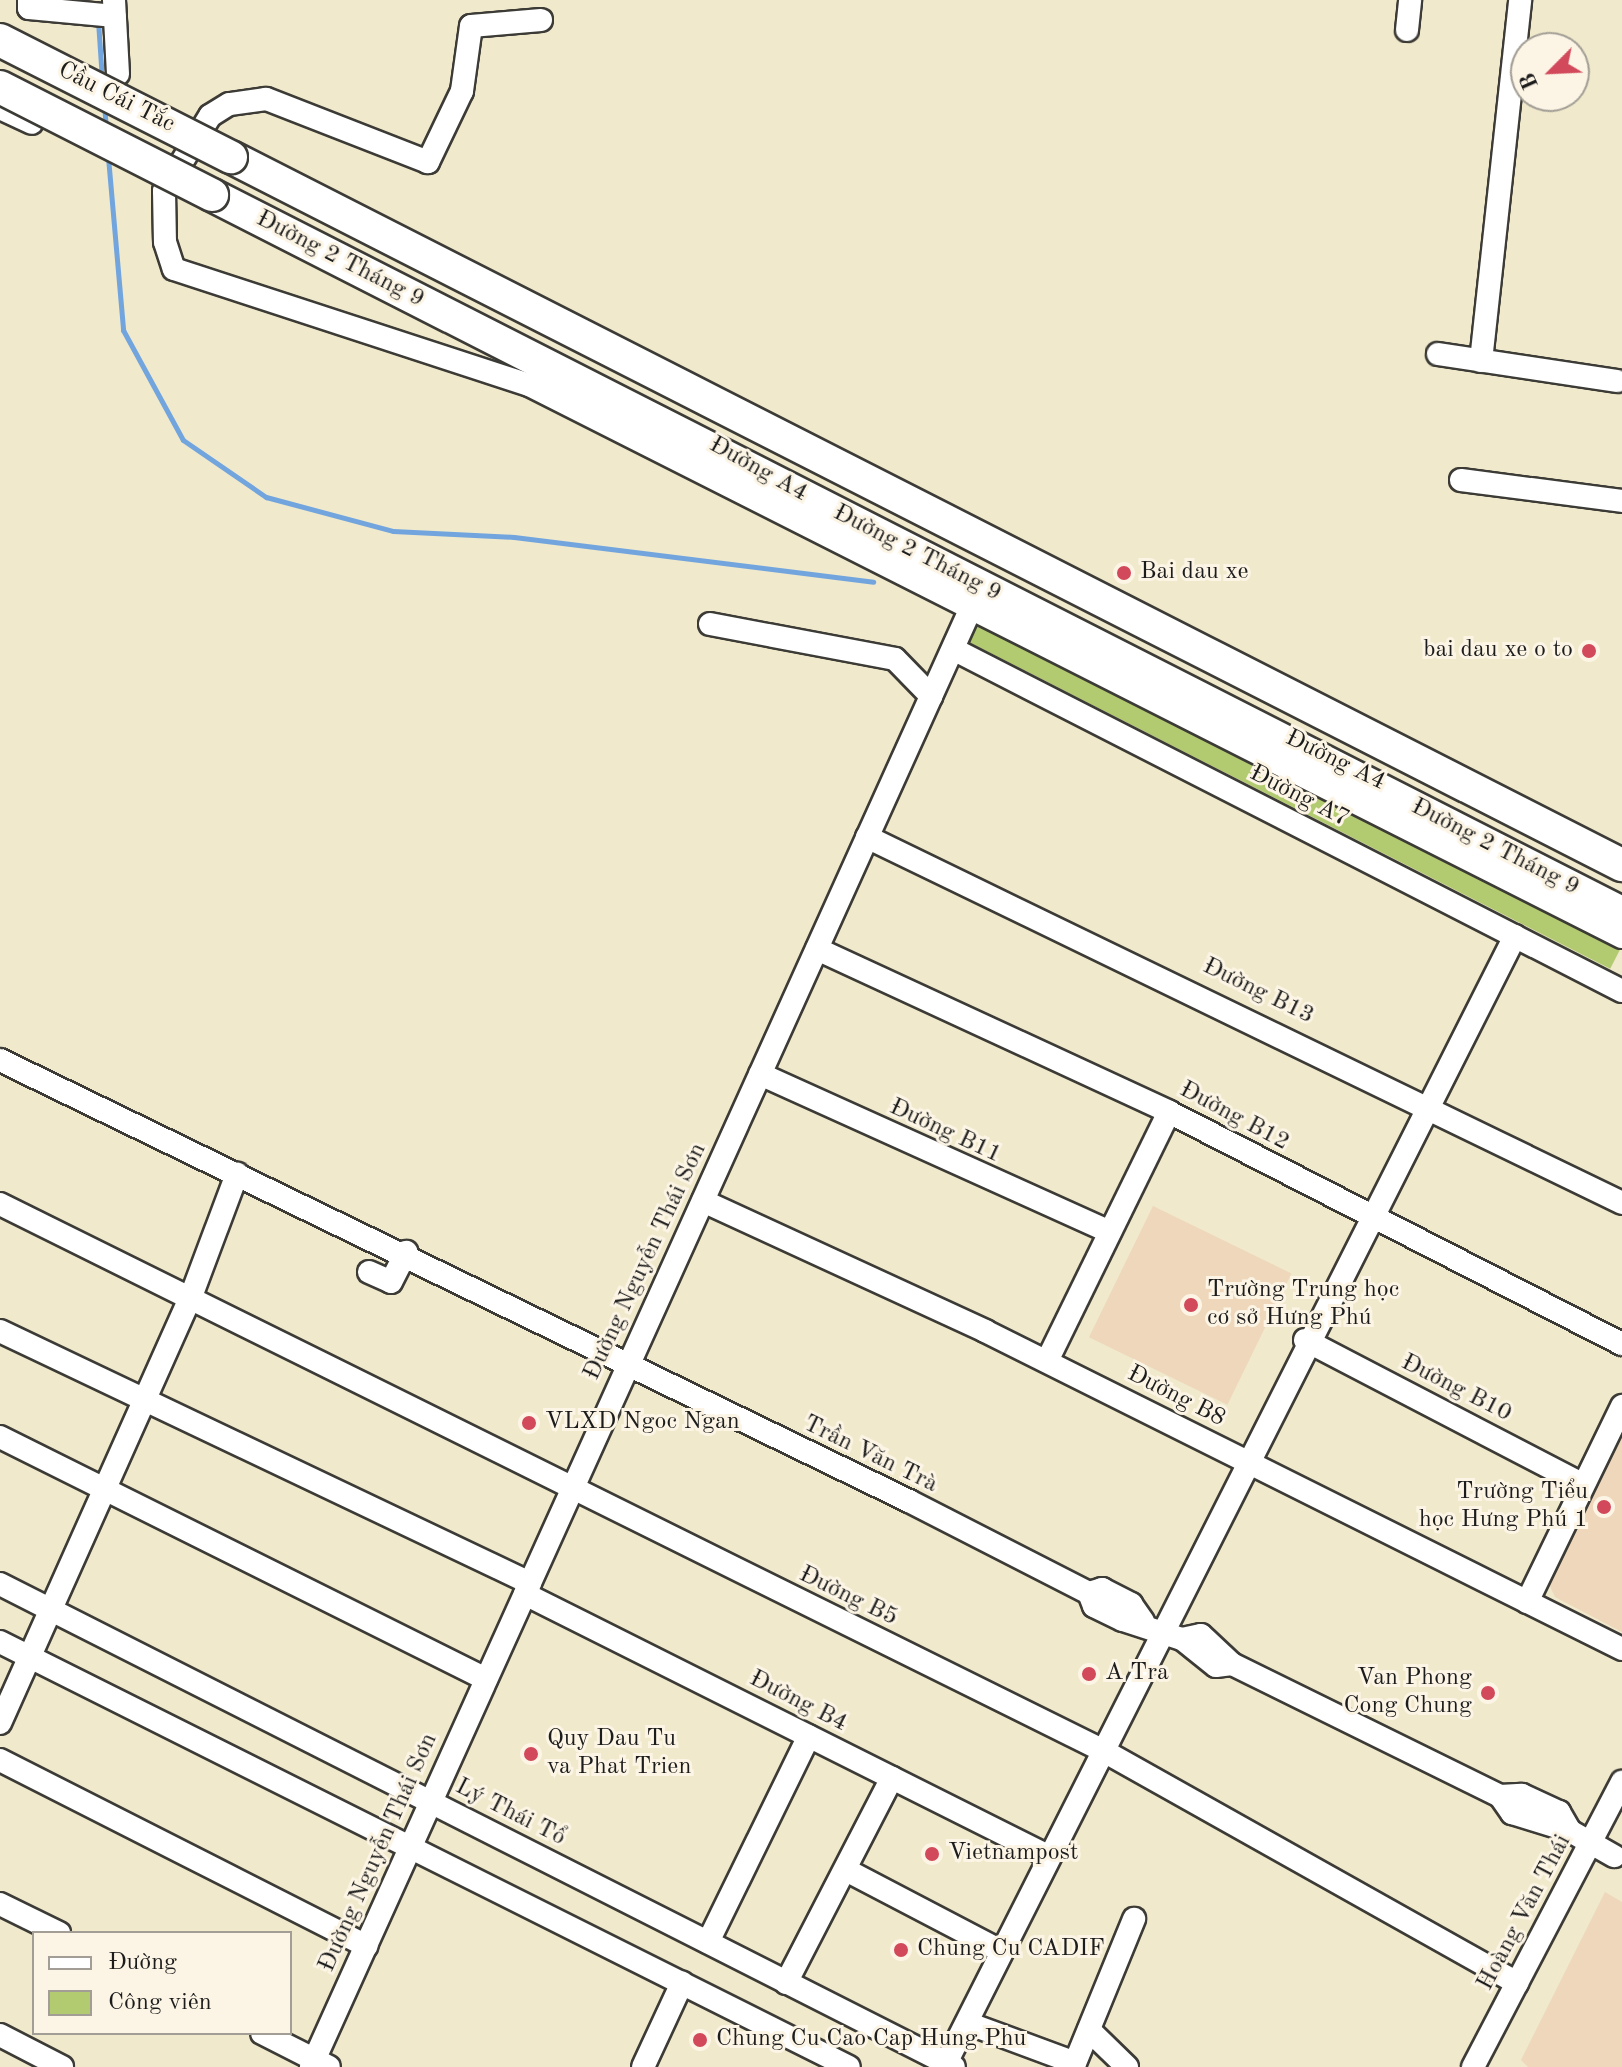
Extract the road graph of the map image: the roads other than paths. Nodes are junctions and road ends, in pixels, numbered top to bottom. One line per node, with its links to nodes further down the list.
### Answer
1 (29, 0): 4 (street)
2 (1410, 0): 6 (street)
3 (1520, 0): 15 (street)
4 (111, 10): 8 (street)
5 (541, 20): 19 (street, Đường A4)
6 (1407, 30)
7 (0, 40): 12 (highway, Cầu Cái Tắc, bridge)
8 (118, 74)
9 (0, 87): 13 (highway, Cầu Cái Tắc, bridge)
10 (0, 108): 11 (street)
11 (32, 123)
12 (231, 157): 24 (highway, Đường 2 Tháng 9)
13 (212, 195): 25 (highway, Đường 2 Tháng 9)
14 (1438, 354): 15 (street)
15 (1481, 361): 16 (street)
16 (1620, 384)
17 (1461, 480): 18 (street)
18 (1622, 501)
19 (970, 610): 21 (street, Đường Nguyễn Thái Sơn); 27 (street, Đường A4)
20 (710, 624): 22 (street)
21 (953, 649): 22 (street, Đường Nguyễn Thái Sơn); 26 (street, Đường A7)
22 (931, 696): 23 (street, Đường Nguyễn Thái Sơn)
23 (867, 837): 28 (street, Đường Nguyễn Thái Sơn); 32 (street, Đường B13)
24 (1622, 865)
25 (1622, 913)
26 (1515, 936): 29 (street, Đường A7); 32 (street)
27 (1622, 937)
28 (817, 949): 31 (street, Đường Nguyễn Thái Sơn); 33 (street, Đường B12)
29 (1622, 991)
30 (0, 1060): 34 (street, Trần Văn Trà)
31 (760, 1074): 35 (street, Đường Nguyễn Thái Sơn); 39 (street, Đường B11)
32 (1434, 1107): 36 (street, Đường B13); 38 (street)
33 (1169, 1112): 38 (street, Đường B12); 39 (street)
34 (237, 1174): 40 (street, Trần Văn Trà); 42 (street)
35 (703, 1201): 46 (street, Đường B8); 47 (street, Đường Nguyễn Thái Sơn)
36 (1622, 1203)
37 (0, 1204): 42 (street, Đường B5)
38 (1372, 1220): 44 (street); 45 (street, Đường B12)
39 (1110, 1232): 46 (street)
40 (406, 1252): 41 (street); 47 (street, Trần Văn Trà)
41 (369, 1272)
42 (190, 1299): 48 (street); 54 (street, Đường B5)
43 (0, 1331): 48 (street, Đường B4)
44 (1305, 1340): 51 (street); 52 (street, Đường B10)
45 (1622, 1344)
46 (1047, 1361): 51 (street, Đường B8)
47 (626, 1368): 54 (street, Đường Nguyễn Thái Sơn); 59 (street, Trần Văn Trà)
48 (147, 1397): 53 (street); 56 (street, Đường B4)
49 (1622, 1406): 52 (street)
50 (0, 1437): 53 (street)
51 (1246, 1461): 57 (street, Đường B8); 59 (street)
52 (1582, 1484): 57 (street)
53 (107, 1488): 58 (street); 63 (street)
54 (572, 1490): 56 (street, Đường Nguyễn Thái Sơn); 66 (street, Đường B5)
55 (0, 1584): 58 (street, Lý Thái Tổ)
56 (527, 1589): 63 (street, Đường Nguyễn Thái Sơn); 65 (street, Đường B4)
57 (1527, 1602): 61 (street, Đường B8)
58 (53, 1611): 62 (street); 70 (street, Lý Thái Tổ)
59 (1162, 1630): 66 (street); 71 (street, Trần Văn Trà)
60 (0, 1642): 62 (street)
61 (1622, 1649)
62 (31, 1658): 64 (street); 72 (street)
63 (486, 1679): 70 (street, Đường Nguyễn Thái Sơn)
64 (0, 1723)
65 (809, 1736): 68 (street, Đường B4); 79 (street)
66 (1102, 1750): 73 (street); 84 (street, Đường B5)
67 (0, 1760): 80 (street)
68 (892, 1778): 73 (street, Đường B4); 75 (street)
69 (1622, 1782): 71 (street, Hoàng Văn Thái)
70 (431, 1801): 72 (street, Đường Nguyễn Thái Sơn); 79 (street, Lý Thái Tổ)
71 (1592, 1843): 74 (street, Trần Văn Trà); 84 (street, Hoàng Văn Thái)
72 (410, 1847): 80 (street, Đường Nguyễn Thái Sơn); 82 (street)
73 (1048, 1856): 81 (street)
74 (1619, 1860)
75 (846, 1870): 81 (street); 83 (street)
76 (0, 1904): 78 (street)
77 (1134, 1919): 86 (street)
78 (55, 1931)
79 (708, 1942): 83 (street, Lý Thái Tổ)
80 (366, 1946): 89 (street, Đường Nguyễn Thái Sơn)
81 (1001, 1951): 85 (street)
82 (682, 1983): 93 (street); 94 (street)
83 (786, 1983): 91 (street, Lý Thái Tổ)
84 (1517, 1983): 90 (street, Hoàng Văn Thái)
85 (967, 2023): 86 (street); 91 (street)
86 (1089, 2030): 95 (street)
87 (0, 2035): 92 (street)
88 (266, 2035): 89 (street)
89 (318, 2064)
90 (1478, 2064)
91 (948, 2066)
92 (62, 2067)
93 (643, 2067)
94 (849, 2067)
95 (1127, 2067)

